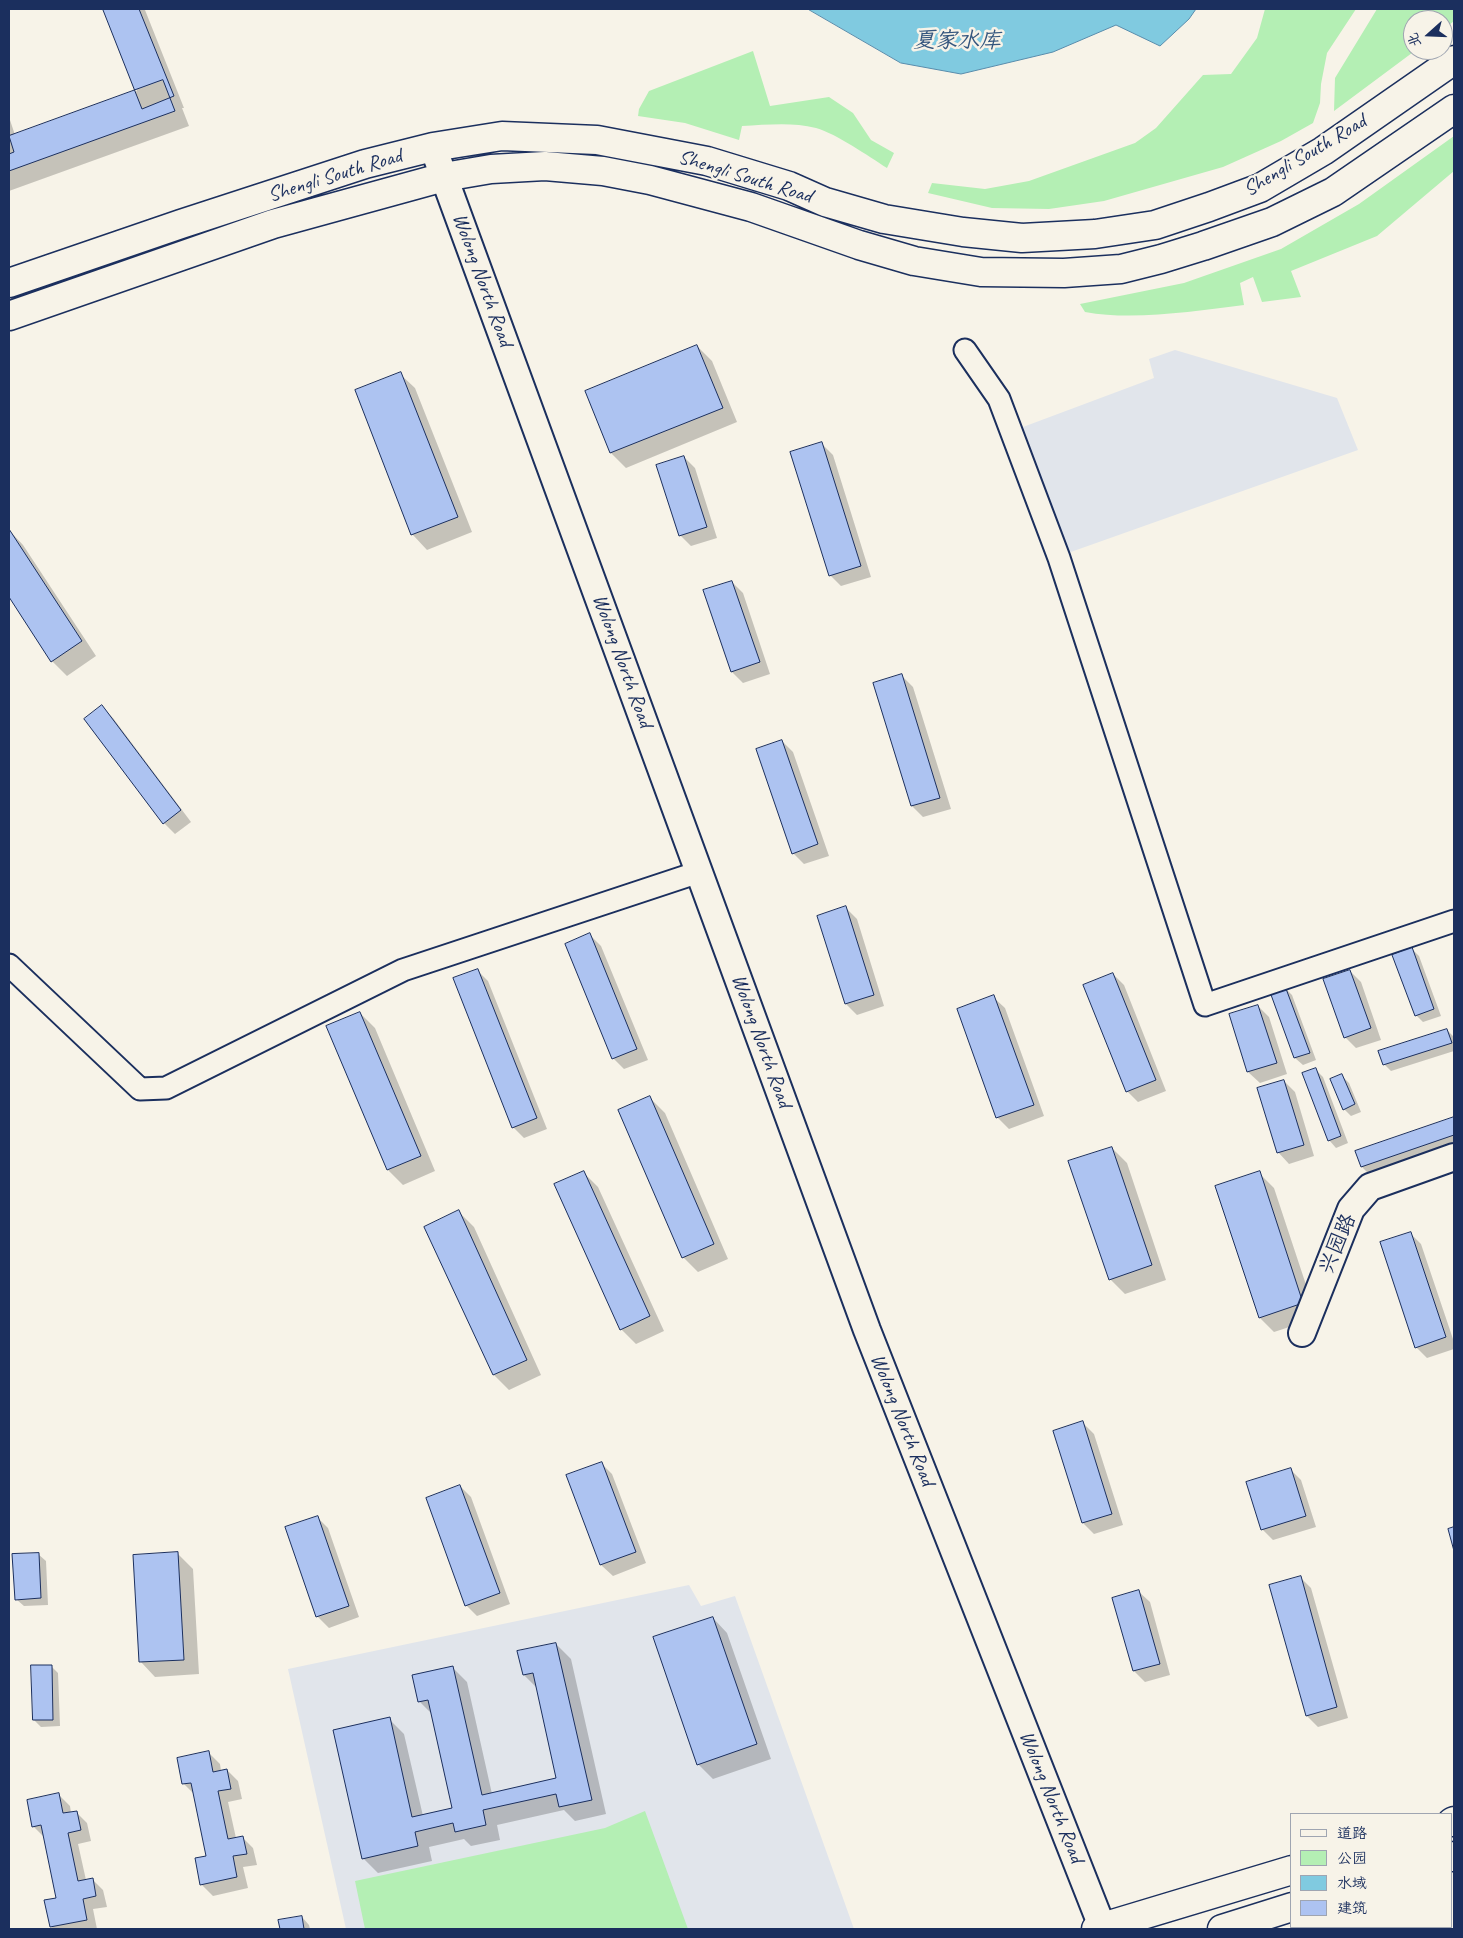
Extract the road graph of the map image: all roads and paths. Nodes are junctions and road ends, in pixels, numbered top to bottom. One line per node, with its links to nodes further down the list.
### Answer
1 (1454, 60): 3 (main road, Shengli South Road)
2 (1454, 109): 4 (main road, Shengli South Road)
3 (433, 147): 4 (street, Wolong North Road); 5 (main road, Shengli South Road)
4 (444, 177): 6 (main road, Shengli South Road); 8 (street, Wolong North Road)
5 (9, 282)
6 (9, 316)
7 (965, 350): 9 (street)
8 (699, 872): 10 (street); 15 (street, Wolong North Road)
9 (1454, 920)
10 (9, 965)
11 (1454, 1156): 12 (street, 兴园路)
12 (1302, 1333)
13 (1290, 1871): 15 (main road)
14 (1290, 1908): 16 (main road)
15 (1100, 1929)
16 (1222, 1929)

